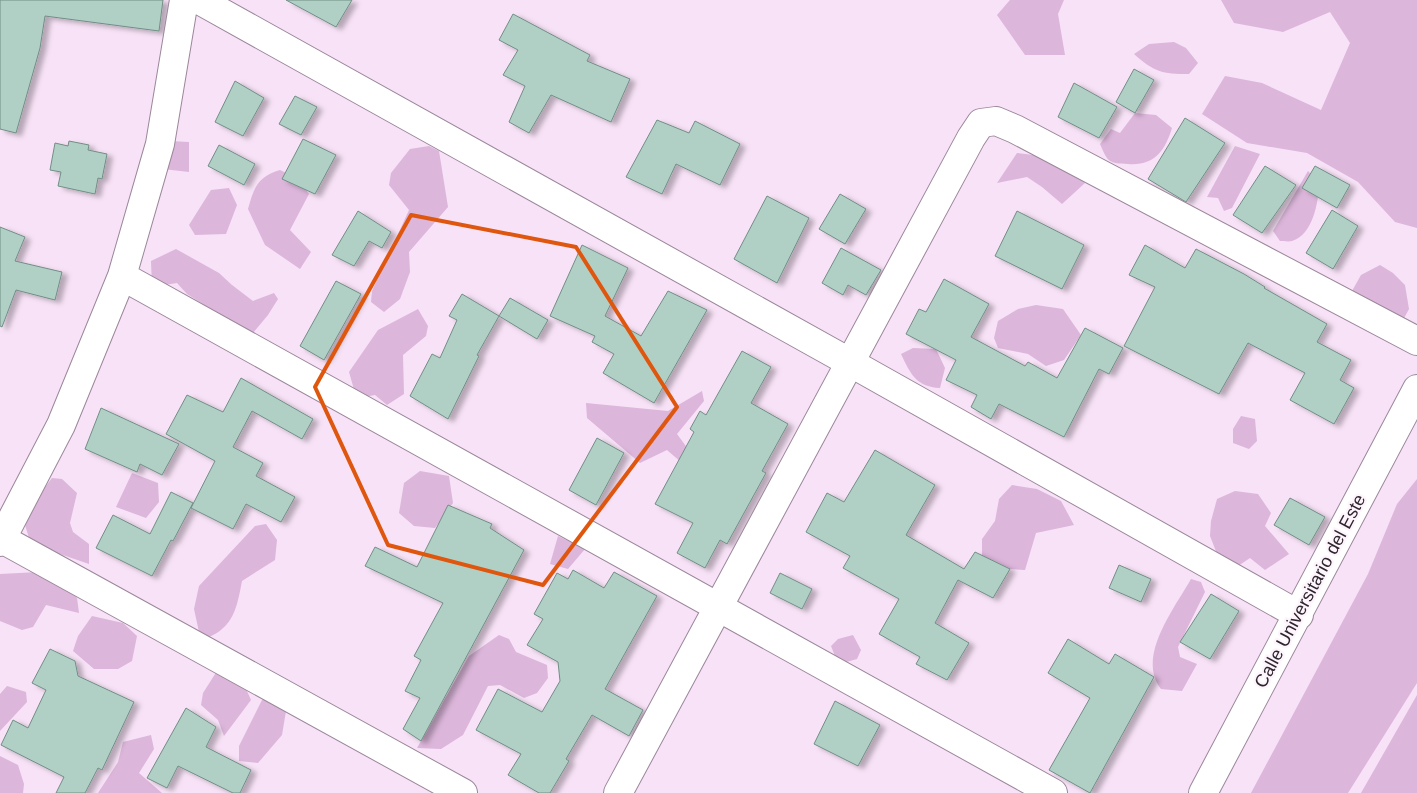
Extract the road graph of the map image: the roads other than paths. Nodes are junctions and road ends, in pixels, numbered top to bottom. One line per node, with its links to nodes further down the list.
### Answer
1 (184, 0): 3 (street)
2 (199, 0): 5 (street)
3 (122, 276): 7 (street); 8 (street)
4 (1417, 341): 5 (street)
5 (851, 362): 8 (street); 9 (street)
6 (1417, 389): 9 (street, Calle Universitario del Este)
7 (1, 541): 10 (street)
8 (719, 607): 11 (street); 12 (street)
9 (1299, 615): 13 (street, Calle Universitario del Este)
10 (463, 793)
11 (618, 793)
12 (1053, 793)
13 (1203, 793)

